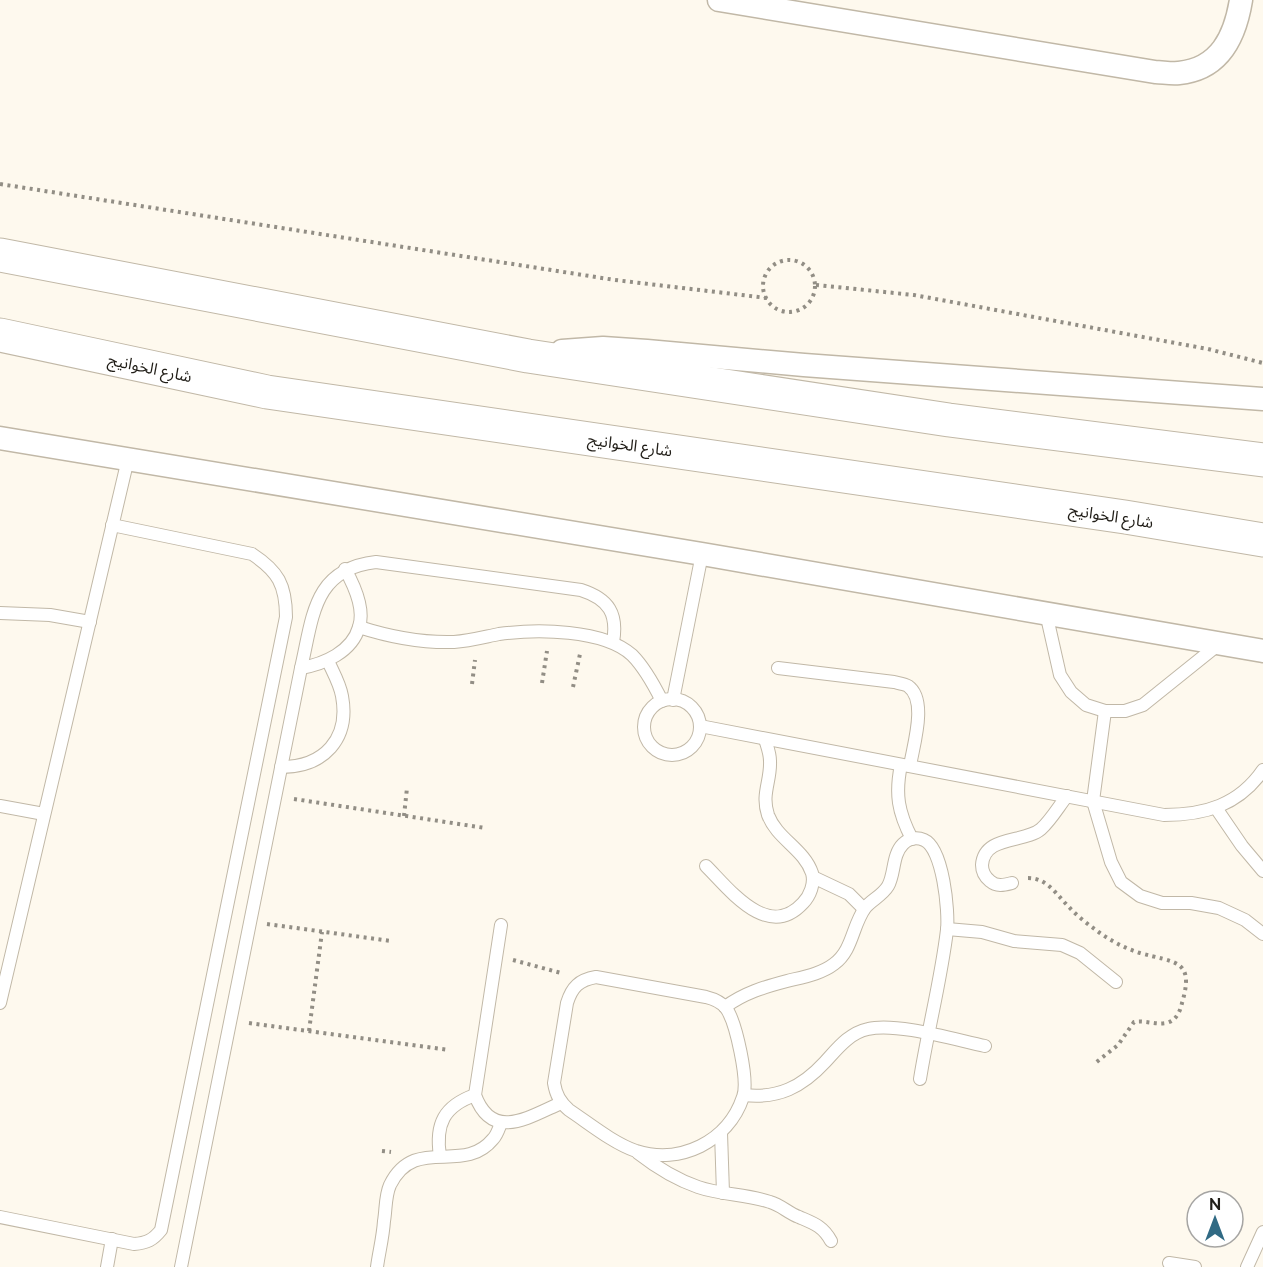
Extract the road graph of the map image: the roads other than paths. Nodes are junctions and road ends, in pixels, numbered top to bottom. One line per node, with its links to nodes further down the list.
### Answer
1 (719, 0): 2 (street)
2 (1241, 0)
3 (0, 255): 5 (highway)
4 (0, 335): 11 (highway, شارع الخوانيج)
5 (528, 356): 6 (street); 9 (highway)
6 (1263, 399)
7 (0, 438): 8 (street)
8 (128, 459): 10 (lane); 12 (street)
9 (1263, 460)
10 (112, 525): 16 (lane); 61 (lane)
11 (1263, 540)
12 (702, 554): 15 (street); 24 (lane)
13 (345, 569): 17 (lane); 18 (lane); 22 (lane)
14 (0, 613): 16 (lane)
15 (1046, 614): 19 (street); 25 (lane)
16 (90, 622): 35 (lane)
17 (359, 627): 18 (lane); 21 (lane)
18 (613, 642): 24 (lane)
19 (1220, 644): 20 (street); 25 (lane)
20 (1263, 651)
21 (328, 661): 22 (lane); 29 (lane)
22 (301, 668): 29 (lane)
23 (778, 668): 28 (lane)
24 (667, 700): 26 (lane); 26 (lane)
25 (1105, 711): 32 (lane)
26 (700, 726): 27 (lane)
27 (765, 739): 28 (lane); 39 (lane)
28 (906, 765): 31 (lane); 36 (lane)
29 (281, 766): 65 (lane)
30 (1263, 770): 34 (lane)
31 (1067, 796): 32 (lane); 40 (lane)
32 (1093, 801): 34 (lane); 44 (lane)
33 (0, 806): 35 (lane)
34 (1216, 808): 38 (lane)
35 (44, 814): 46 (lane)
36 (912, 838): 41 (lane); 43 (lane)
37 (706, 866): 39 (lane)
38 (1263, 871)
39 (813, 877): 41 (lane)
40 (1012, 883)
41 (864, 909): 47 (lane)
42 (501, 925): 51 (lane)
43 (947, 929): 45 (lane); 48 (lane)
44 (1263, 933)
45 (1116, 982)
46 (0, 1003)
47 (725, 1007): 52 (lane); 53 (lane)
48 (927, 1034): 49 (lane); 50 (lane); 52 (lane)
49 (986, 1046)
50 (920, 1079)
51 (475, 1095): 54 (lane); 57 (lane)
52 (744, 1095): 55 (lane)
53 (561, 1103): 54 (lane); 56 (lane)
54 (501, 1123): 57 (lane)
55 (721, 1133): 56 (lane); 58 (lane)
56 (634, 1150): 58 (lane)
57 (440, 1156): 66 (lane)
58 (723, 1193): 62 (lane)
59 (0, 1217): 61 (lane)
60 (1263, 1232): 68 (lane)
61 (112, 1239): 64 (lane)
62 (831, 1241)
63 (1169, 1263): 67 (lane)
64 (107, 1267)
65 (181, 1267)
66 (377, 1267)
67 (1195, 1267)
68 (1247, 1267)

